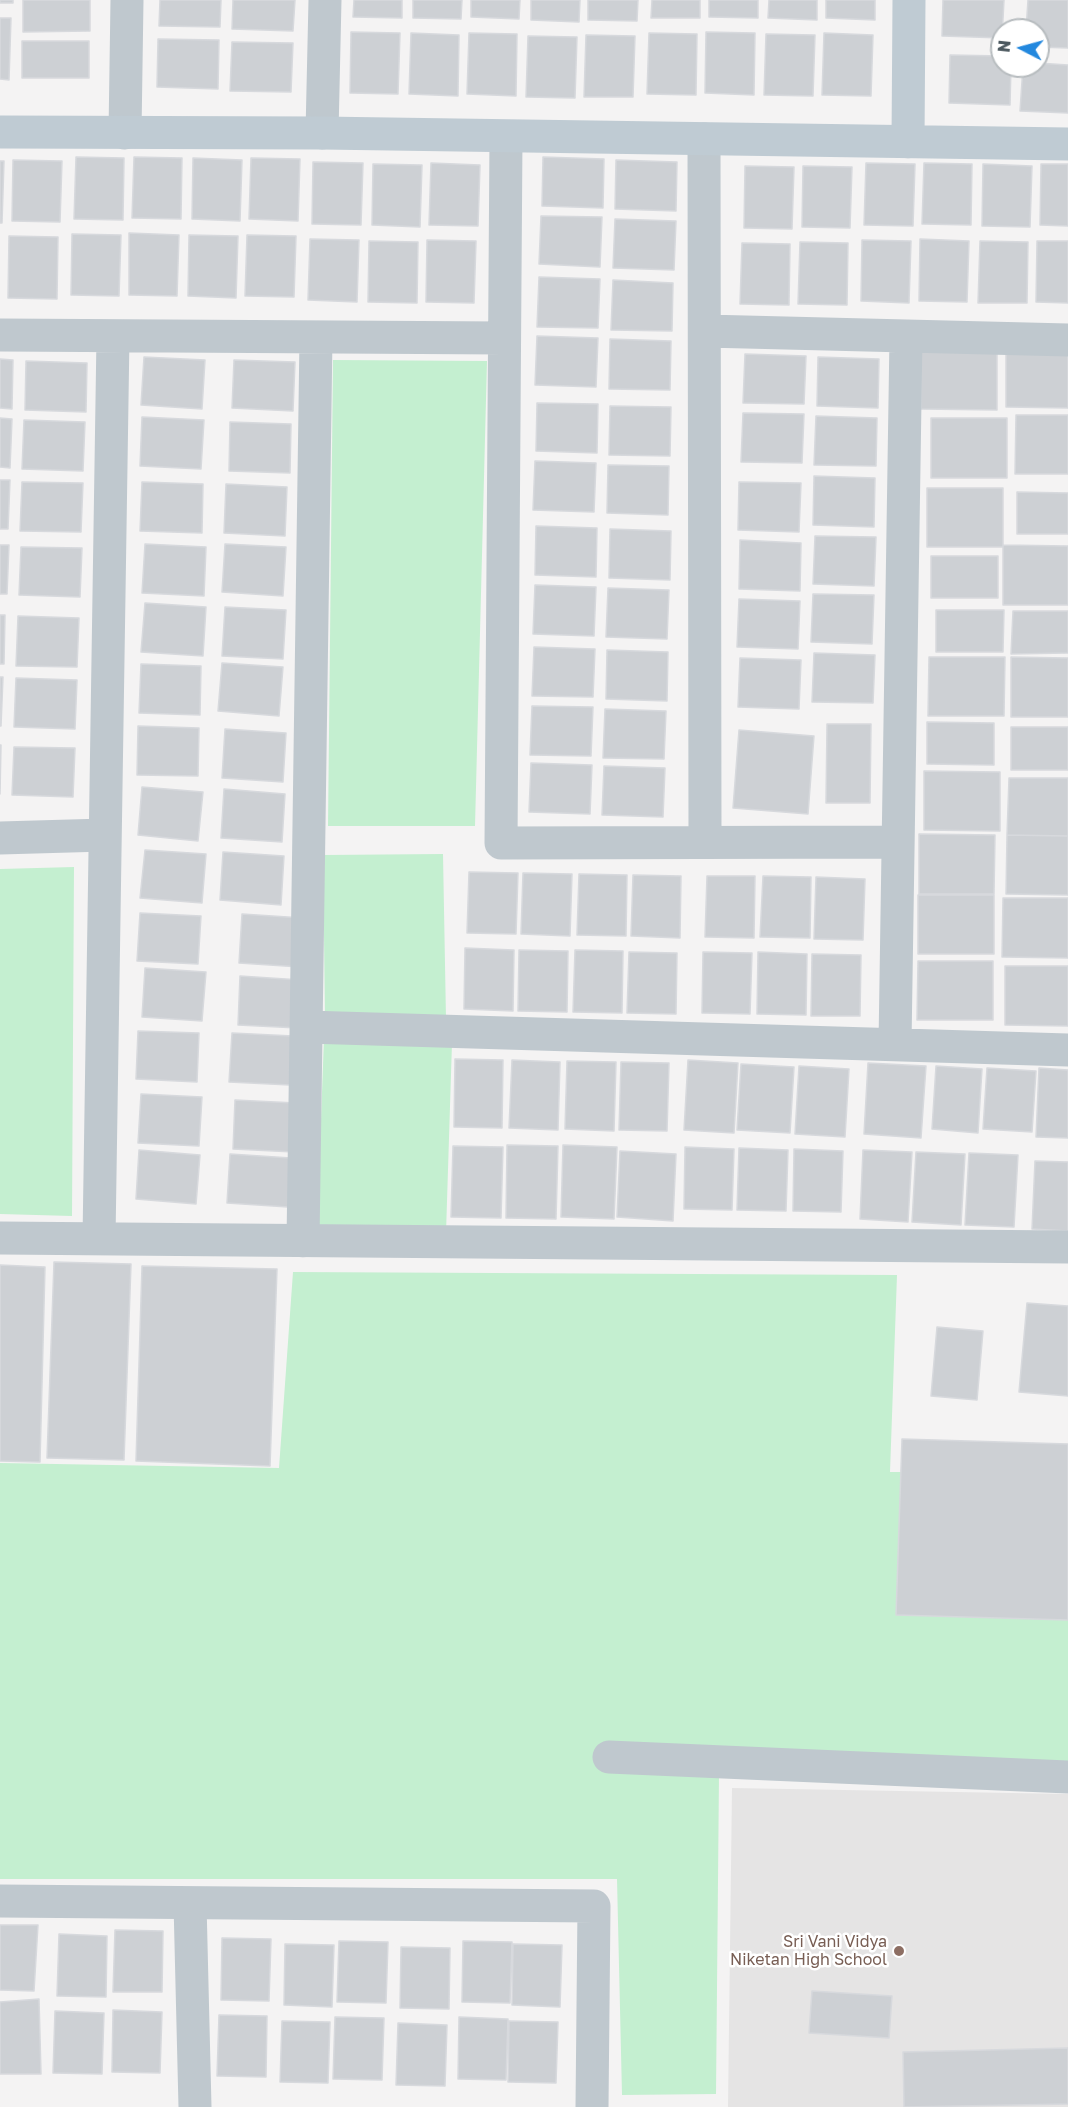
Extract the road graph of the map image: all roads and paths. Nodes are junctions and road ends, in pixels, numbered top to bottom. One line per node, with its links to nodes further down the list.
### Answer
1 (127, 0): 5 (street)
2 (326, 0): 6 (street)
3 (909, 0): 9 (street)
4 (0, 132): 5 (street)
5 (125, 133): 6 (street)
6 (322, 134): 7 (street)
7 (506, 137): 8 (street); 16 (street)
8 (704, 139): 9 (street); 11 (street)
9 (908, 142): 10 (street)
10 (1068, 144)
11 (705, 331): 14 (street); 20 (street)
12 (0, 335): 13 (street)
13 (113, 336): 15 (street); 18 (street)
14 (906, 336): 17 (street); 21 (street)
15 (316, 337): 16 (street); 22 (street)
16 (504, 338): 20 (street)
17 (1068, 340)
18 (105, 835): 19 (street); 26 (street)
19 (0, 838)
20 (705, 842): 21 (street)
21 (898, 842): 23 (street)
22 (307, 1026): 23 (street); 27 (street)
23 (895, 1044): 24 (street)
24 (1068, 1050)
25 (0, 1238): 26 (street)
26 (99, 1239): 27 (street)
27 (303, 1241): 28 (street)
28 (1068, 1247)
29 (609, 1757): 30 (street)
30 (1068, 1777)
31 (0, 1901): 32 (street)
32 (190, 1903): 33 (street); 34 (street)
33 (195, 2107)
34 (592, 2107)

